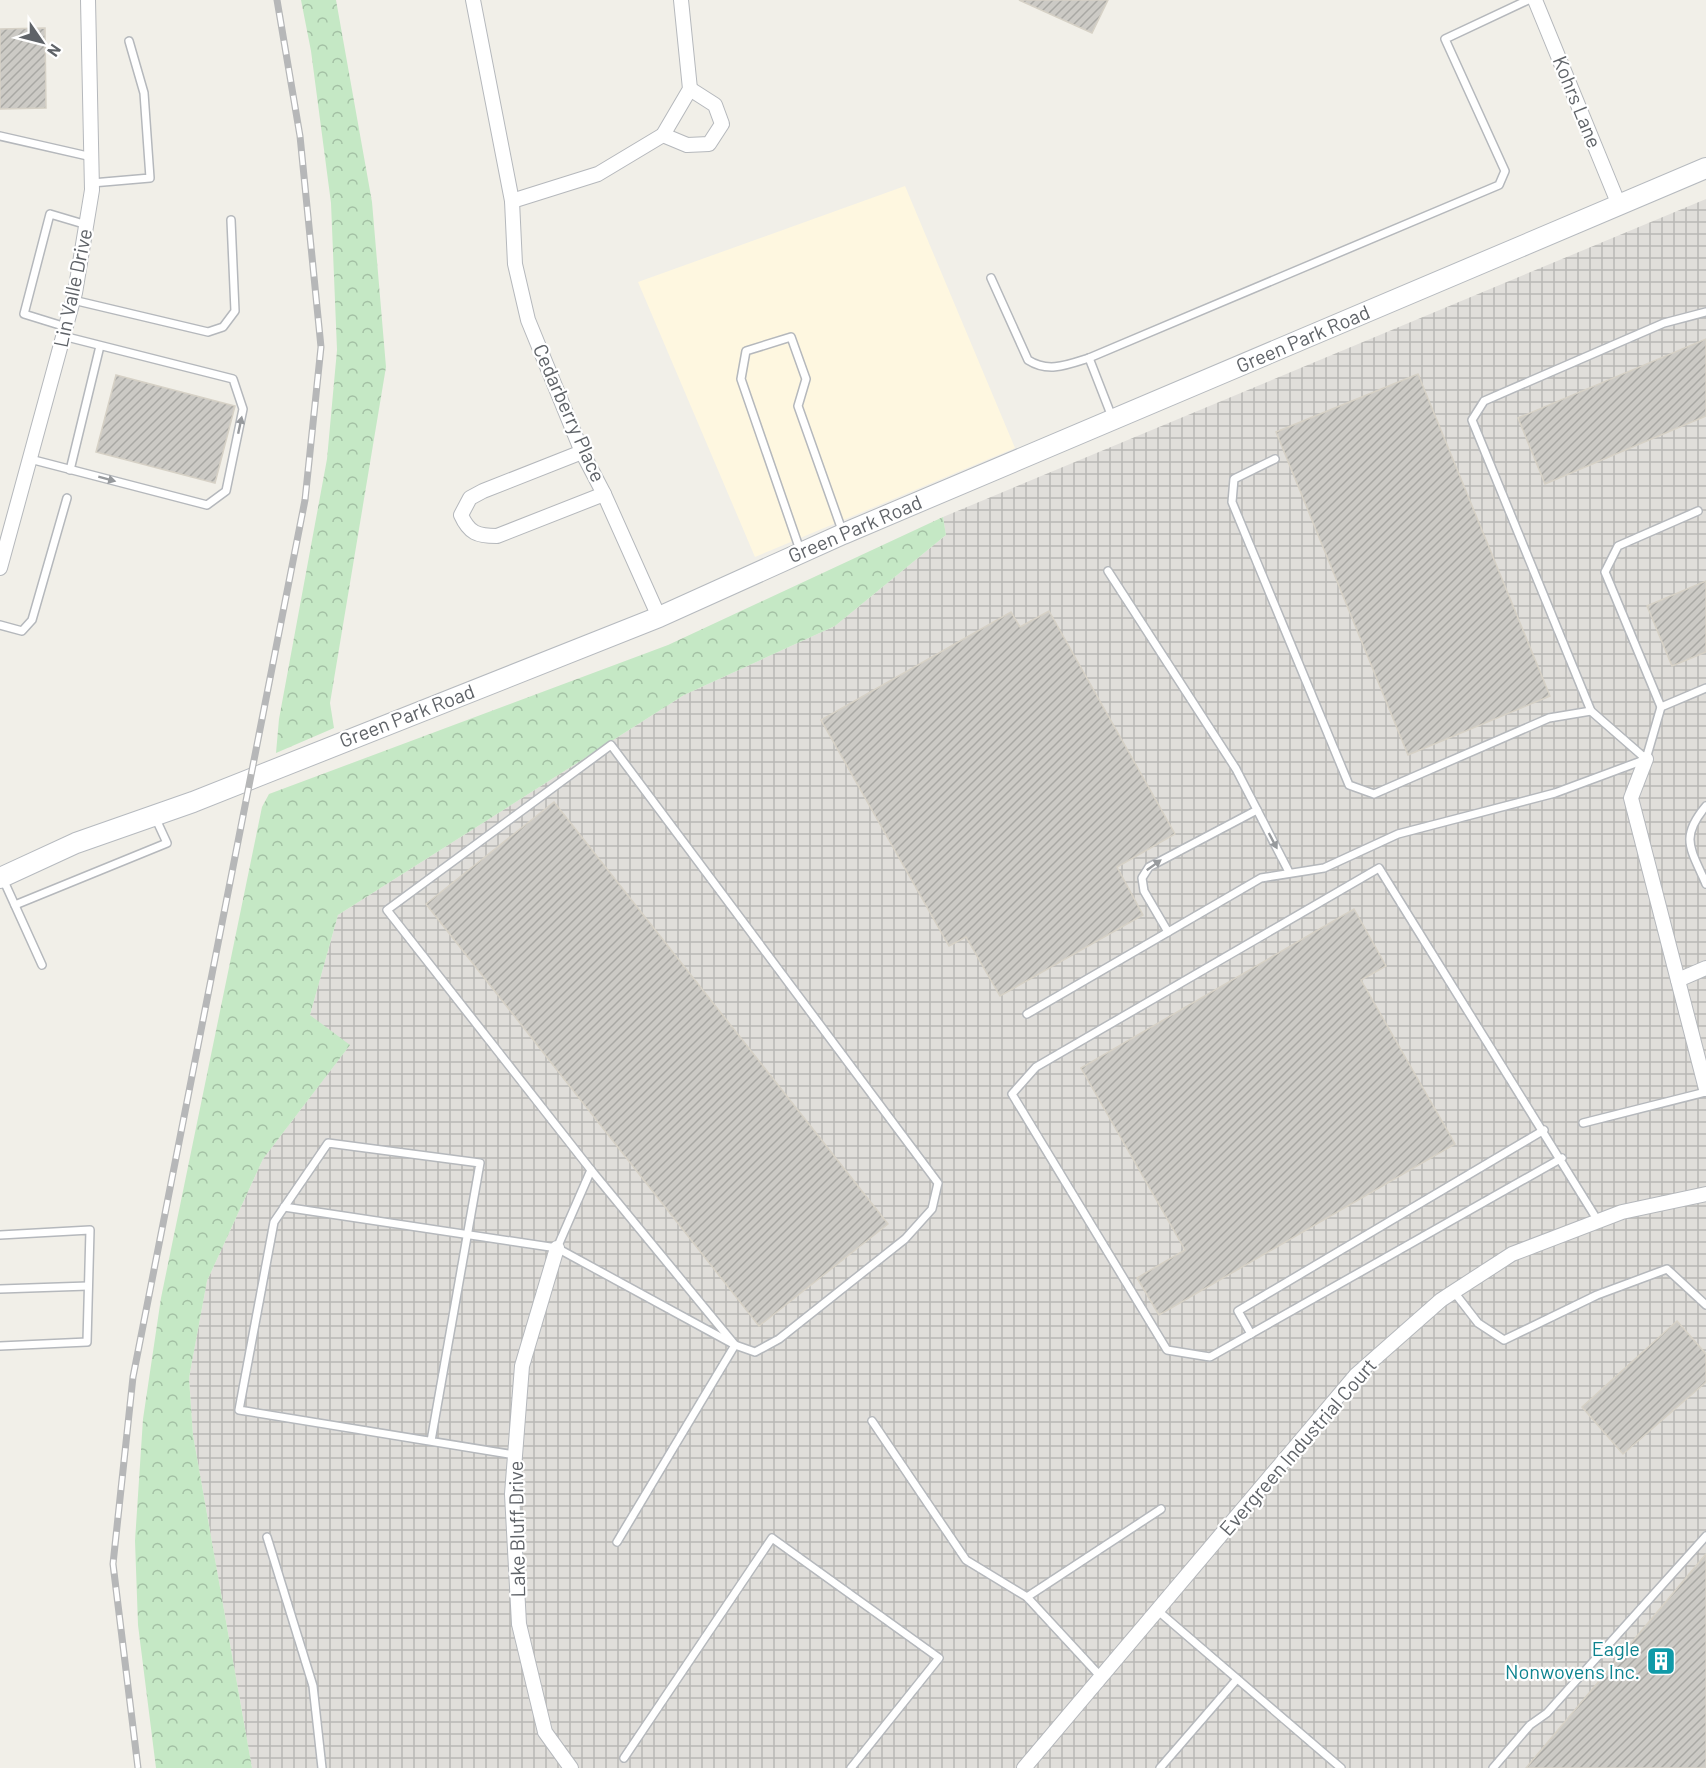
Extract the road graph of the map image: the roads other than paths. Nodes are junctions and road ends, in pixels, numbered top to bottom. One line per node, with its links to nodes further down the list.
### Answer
1 (88, 0): 10 (street, Lin Valle Drive)
2 (473, 0): 13 (street, Cedarberry Place)
3 (682, 0): 7 (street)
4 (1528, 0): 22 (lane)
5 (1535, 0): 14 (street, Kohrs Lane)
6 (129, 41): 12 (lane)
7 (690, 89): 8 (street); 8 (street)
8 (663, 135): 13 (street)
9 (0, 136): 10 (lane)
10 (92, 157): 12 (street, Lin Valle Drive)
11 (1706, 168): 14 (street, Green Park Road)
12 (92, 183): 16 (street, Lin Valle Drive)
13 (512, 201): 24 (street, Cedarberry Place)
14 (1619, 205): 23 (street, Green Park Road)
15 (231, 220): 18 (lane)
16 (87, 225): 18 (street, Lin Valle Drive); 20 (lane)
17 (991, 278): 22 (lane)
18 (73, 300): 20 (street, Lin Valle Drive)
19 (1706, 312): 39 (lane)
20 (65, 332): 21 (lane); 25 (street, Lin Valle Drive)
21 (100, 346): 27 (lane); 27 (lane, one-way to 21)
22 (1089, 358): 23 (lane)
23 (1113, 419): 31 (street, Green Park Road)
24 (582, 452): 28 (street, Cedarberry Place); 28 (street)
25 (30, 459): 27 (lane); 33 (street, Lin Valle Drive)
26 (1275, 459): 39 (lane)
27 (70, 470)
28 (604, 494): 35 (street, Cedarberry Place)
29 (67, 498): 36 (lane)
30 (1698, 511): 38 (lane)
31 (843, 534): 32 (street, Green Park Road); 32 (lane)
32 (800, 552): 35 (street, Green Park Road)
33 (0, 568)
34 (1108, 571): 42 (lane)
35 (659, 617): 43 (street, Green Park Road)
36 (0, 625)
37 (1706, 688): 38 (lane)
38 (1661, 707): 40 (lane)
39 (1591, 711): 40 (lane)
40 (1646, 759): 44 (lane); 51 (street)
41 (1706, 806): 46 (lane)
42 (1257, 810): 44 (lane, one-way to 44); 48 (lane, one-way to 42)
43 (154, 815): 45 (street, Green Park Road); 47 (lane)
44 (1289, 872): 48 (lane)
45 (1, 877): 47 (lane)
46 (1706, 884)
47 (15, 905): 49 (lane)
48 (1168, 932): 52 (lane)
49 (42, 965)
50 (1706, 968): 51 (street)
51 (1678, 980): 53 (street)
52 (1027, 1014)
53 (1706, 1091): 54 (lane)
54 (1582, 1123)
55 (1544, 1130): 56 (lane); 68 (lane); 68 (lane)
56 (1562, 1158): 60 (lane); 68 (lane)
57 (591, 1170): 63 (lane); 69 (lane); 69 (lane)
58 (1706, 1194): 60 (street, Evergreen Industrial Court)
59 (284, 1207): 61 (lane); 61 (lane); 72 (lane)
60 (1598, 1221): 66 (street, Evergreen Industrial Court)
61 (468, 1234): 63 (lane); 72 (lane)
62 (0, 1235): 64 (lane)
63 (557, 1248): 69 (lane); 73 (street, Lake Bluff Drive)
64 (88, 1286): 65 (lane); 70 (lane)
65 (0, 1289)
66 (1454, 1292): 67 (lane); 79 (street, Evergreen Industrial Court)
67 (1706, 1305)
68 (1251, 1334)
69 (735, 1345): 77 (lane)
70 (0, 1346)
71 (872, 1421): 78 (lane)
72 (430, 1442): 73 (lane)
73 (515, 1455): 84 (street, Lake Bluff Drive)
74 (1161, 1509): 78 (lane)
75 (1706, 1536): 89 (lane)
76 (267, 1538): 83 (lane)
77 (617, 1542)
78 (1027, 1597): 80 (lane)
79 (1157, 1610): 80 (street, Evergreen Industrial Court); 81 (lane)
80 (1101, 1677): 86 (street, Evergreen Industrial Court)
81 (1237, 1679): 87 (lane); 88 (lane)
82 (624, 1758): 85 (lane)
83 (322, 1768)
84 (571, 1768)
85 (851, 1768)
86 (1024, 1768)
87 (1160, 1768)
88 (1341, 1768)
89 (1493, 1768)

